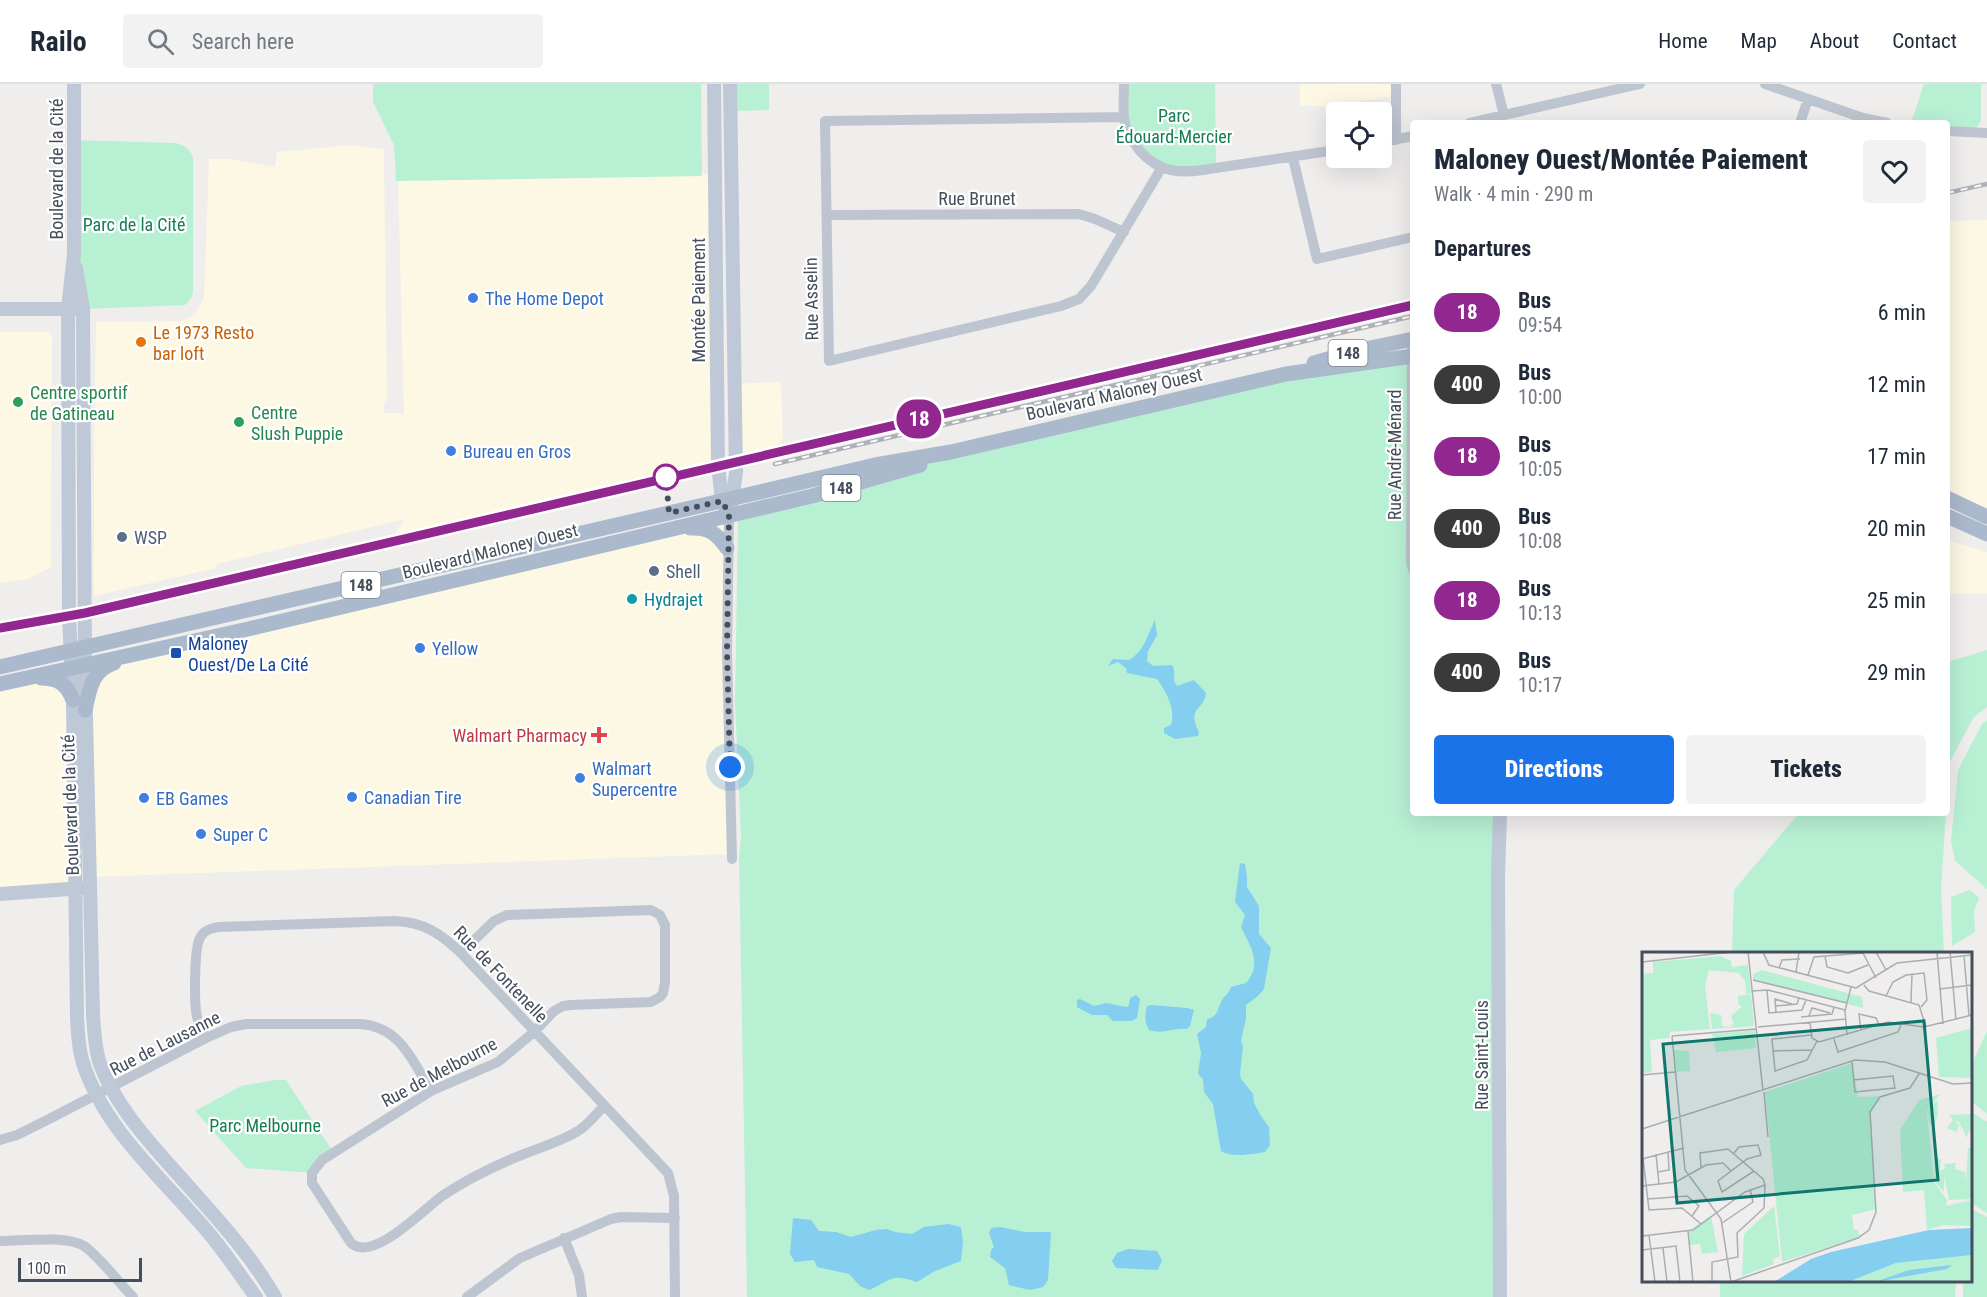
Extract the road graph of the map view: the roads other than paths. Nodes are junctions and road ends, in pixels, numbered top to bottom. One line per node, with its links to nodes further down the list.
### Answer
1 (74, 84): 26 (street, Boulevard de la Cité)
2 (714, 84): 36 (street, Montée Paiement)
3 (730, 84): 36 (street, Montée Paiement)
4 (1124, 84): 11 (street)
5 (1396, 84): 18 (street)
6 (1496, 84): 10 (street)
7 (1640, 84): 10 (street)
8 (1765, 84): 9 (street)
9 (1808, 99): 13 (street); 14 (street)
10 (1504, 115): 12 (street)
11 (1124, 117): 22 (street); 23 (street, Rue Asselin)
12 (1482, 120)
13 (1801, 120)
14 (1873, 120)
15 (1950, 131): 16 (street)
16 (1987, 133)
17 (1410, 137): 18 (street)
18 (1396, 140): 19 (street)
19 (1392, 141)
20 (1326, 152): 21 (street)
21 (1293, 158): 22 (street); 25 (street)
22 (1162, 167): 24 (street, Rue Asselin)
23 (827, 215): 24 (street, Rue Brunet); 24 (street, Rue Asselin)
24 (1124, 232)
25 (1410, 238)
26 (74, 254): 28 (street, Boulevard de la Cité); 29 (street, Boulevard de la Cité)
27 (0, 309): 28 (street)
28 (68, 309): 29 (street); 34 (street, Boulevard de la Cité)
29 (83, 309): 33 (street, Boulevard de la Cité)
30 (1410, 339): 32 (main road, Boulevard Maloney Ouest / 148)
31 (1410, 356): 32 (main road, Boulevard Maloney Ouest / 148)
32 (1286, 374): 36 (main road, Boulevard Maloney Ouest / 148)
33 (86, 461): 34 (street); 43 (street, Boulevard de la Cité)
34 (69, 462): 43 (street, Boulevard de la Cité)
35 (1950, 499): 38 (main road)
36 (728, 504): 39 (main road, Boulevard Maloney Ouest / 148); 41 (street, Montée Paiement); 43 (main road, Boulevard Maloney Ouest / 148)
37 (1950, 517): 40 (main road)
38 (1987, 517)
39 (657, 531): 41 (main road); 42 (main road, Boulevard Maloney Ouest / 148)
40 (1987, 534)
41 (728, 548): 50 (street, Montée Paiement)
42 (160, 649): 43 (main road, Boulevard Maloney Ouest / 148); 48 (main road)
43 (78, 658): 44 (main road, Boulevard Maloney Ouest / 148); 45 (main road, Boulevard Maloney Ouest / 148); 47 (street, Boulevard de la Cité); 48 (street, Boulevard de la Cité)
44 (0, 667)
45 (26, 678): 46 (main road, Boulevard Maloney Ouest / 148); 47 (main road)
46 (0, 684)
47 (73, 700): 52 (street, Boulevard de la Cité)
48 (85, 710): 51 (street, Boulevard de la Cité)
49 (1500, 816): 71 (street, Rue Saint-Louis)
50 (732, 859)
51 (91, 887): 52 (street); 57 (street, Boulevard de la Cité)
52 (74, 888): 53 (street); 59 (street, Boulevard de la Cité)
53 (0, 894)
54 (461, 953): 55 (street, Rue de Fontenelle); 55 (street, Rue de Melbourne); 56 (street, Rue de Fontenelle)
55 (534, 1032): 58 (street, Rue de Melbourne); 60 (street, Rue de Fontenelle)
56 (207, 1038): 57 (street, Rue de Lausanne); 58 (street, Rue de Lausanne)
57 (112, 1088): 59 (street, Rue de Lausanne); 67 (street, Boulevard de la Cité)
58 (431, 1091): 60 (street, Rue de Melbourne)
59 (97, 1095): 61 (street, Rue de Lausanne); 66 (street, Boulevard de la Cité)
60 (604, 1106): 62 (street, Rue de Fontenelle)
61 (0, 1140)
62 (675, 1218): 63 (street); 70 (street, Rue de Fontenelle)
63 (564, 1238): 68 (street); 69 (street)
64 (0, 1241): 65 (street)
65 (133, 1297)
66 (256, 1297)
67 (275, 1297)
68 (467, 1297)
69 (582, 1297)
70 (675, 1297)
71 (1500, 1297)

